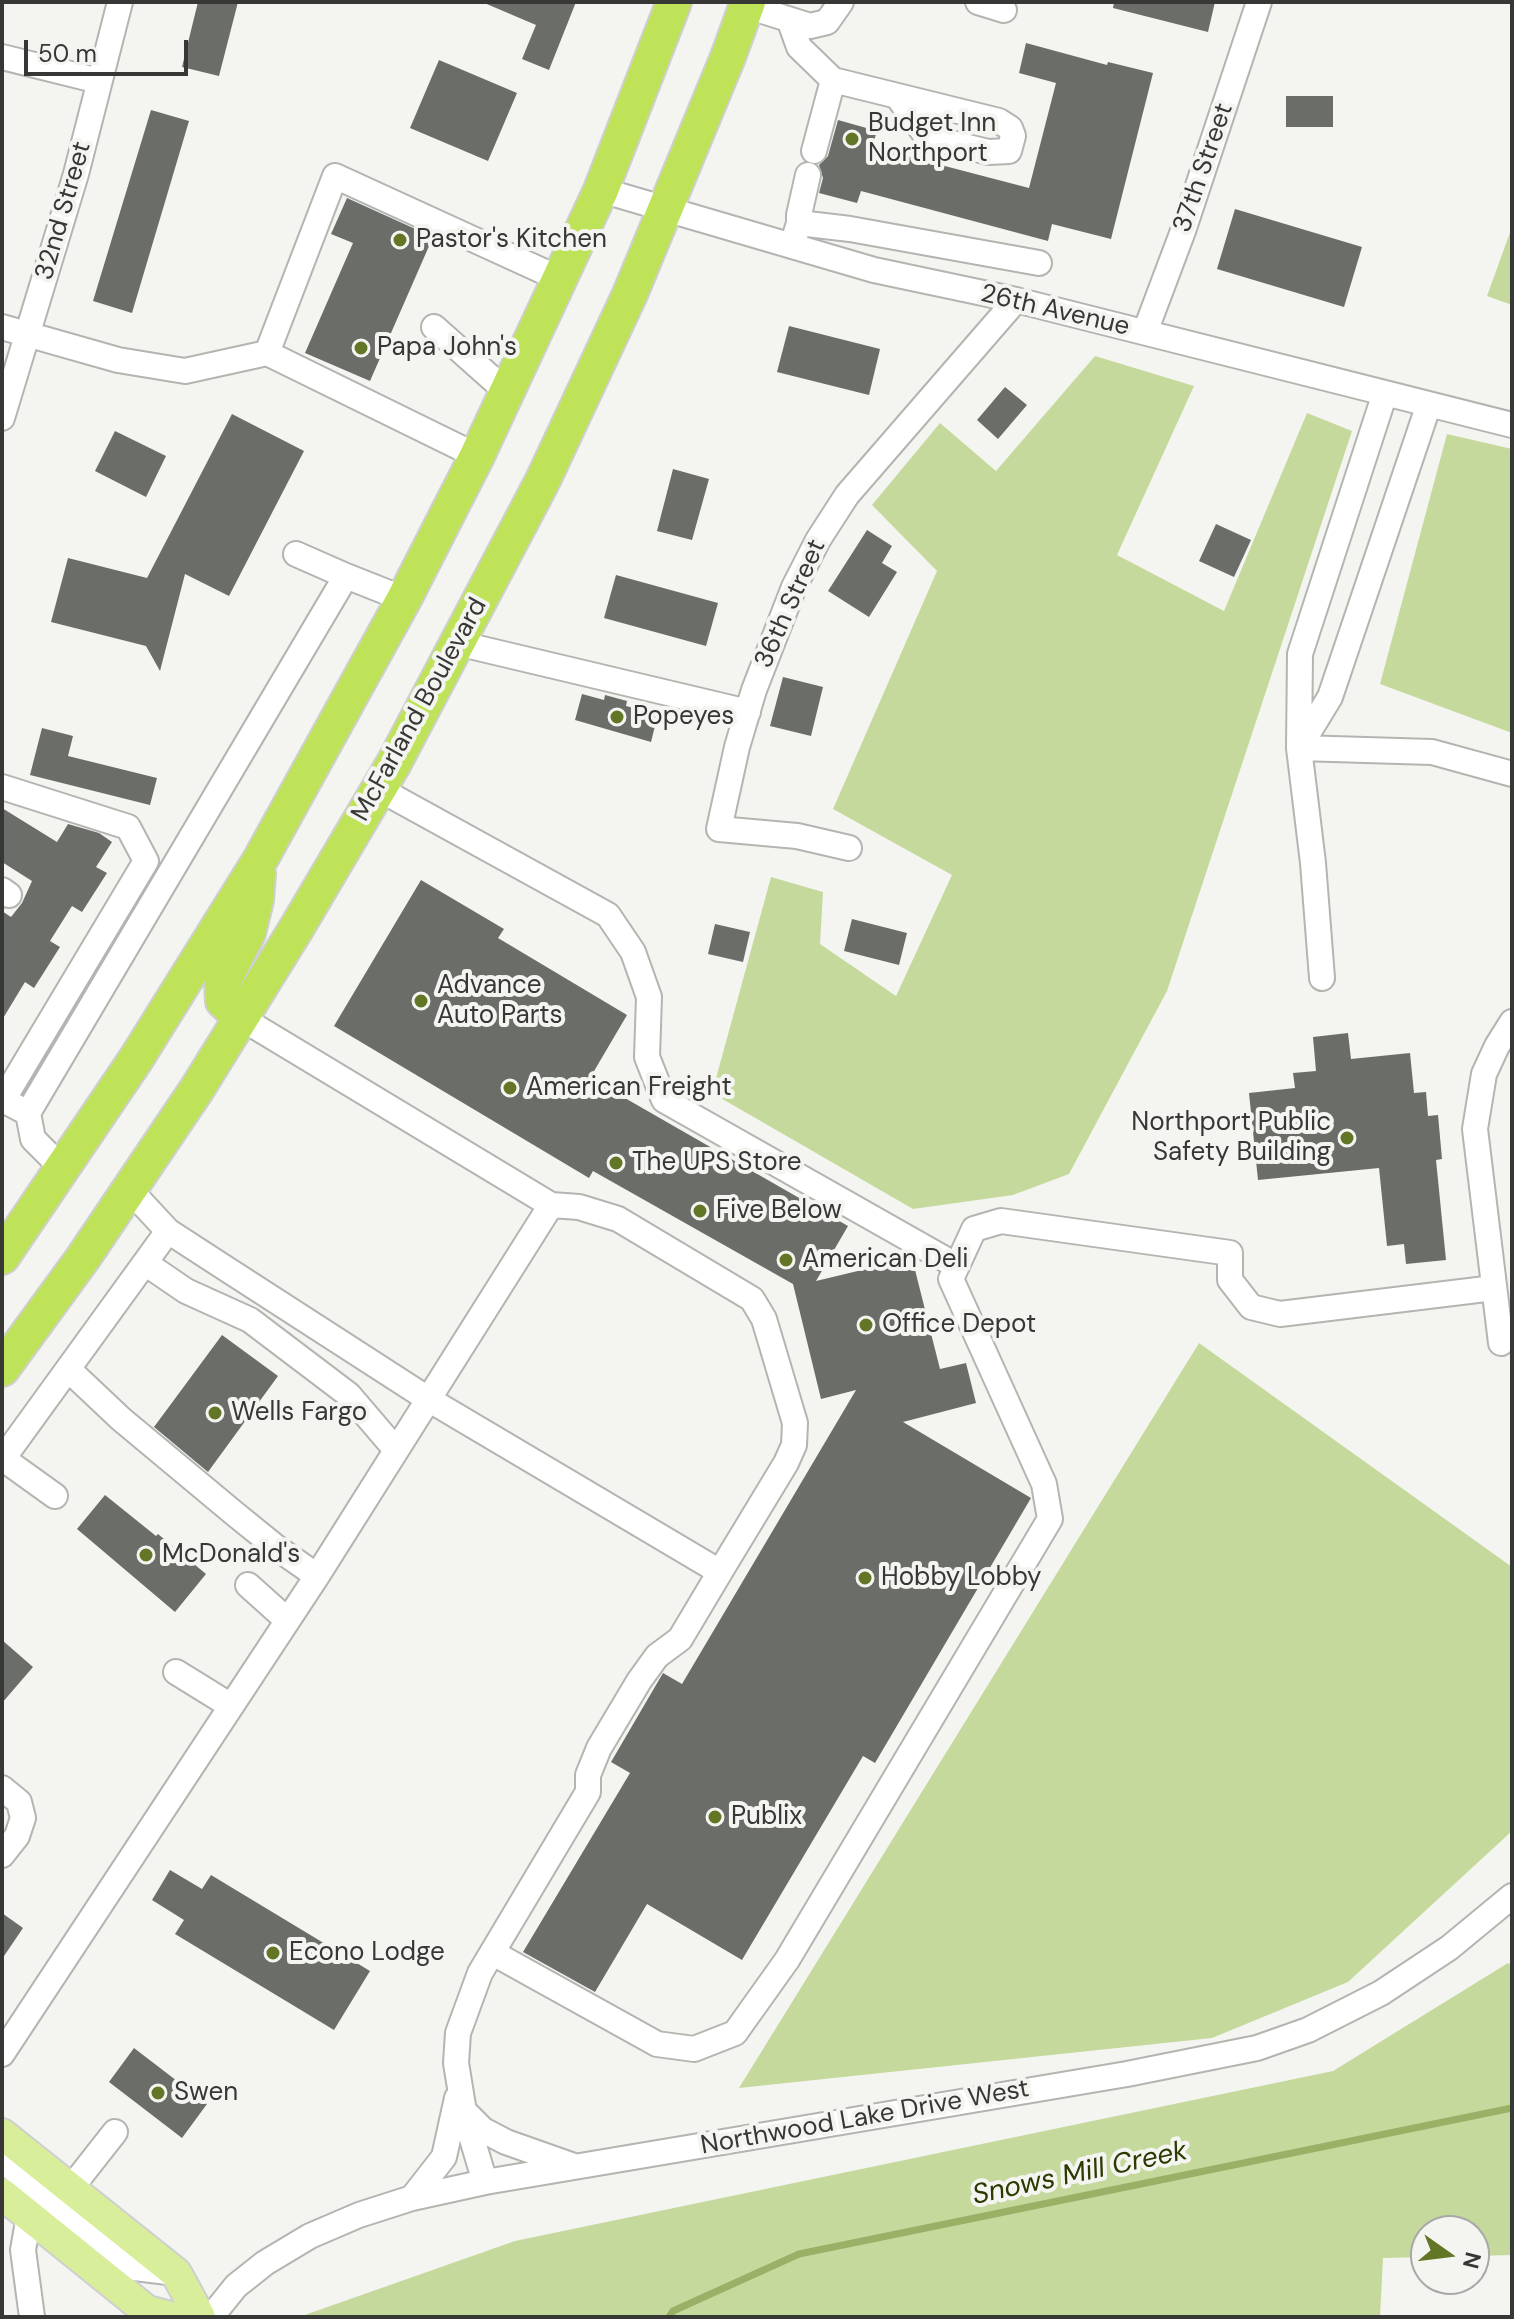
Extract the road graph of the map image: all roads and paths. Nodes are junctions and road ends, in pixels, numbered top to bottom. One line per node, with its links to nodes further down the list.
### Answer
1 (120, 2): 11 (street, 32nd Street)
2 (674, 2): 13 (highway)
3 (841, 2): 8 (street)
4 (978, 2): 7 (street)
5 (1259, 2): 21 (street, 37th Street)
6 (747, 4): 8 (street); 14 (highway, McFarland Boulevard)
7 (1004, 10)
8 (790, 22): 10 (street)
9 (2, 57): 11 (street)
10 (833, 80): 12 (street); 15 (street)
11 (99, 81): 22 (street, 32nd Street)
12 (897, 96)
13 (601, 190): 14 (street, 26th Avenue); 17 (highway)
14 (666, 209): 15 (street, 26th Avenue); 33 (highway, McFarland Boulevard)
15 (796, 235): 16 (street); 18 (street, 26th Avenue)
16 (1039, 263)
17 (560, 279): 23 (street); 24 (highway)
18 (1016, 300): 21 (street, 26th Avenue); 34 (street, 36th Street)
19 (2, 327): 22 (street)
20 (434, 327): 24 (street)
21 (1145, 332): 25 (street, 26th Avenue)
22 (29, 334): 23 (street); 27 (street, 32nd Street)
23 (267, 353): 29 (street)
24 (507, 392): 29 (highway)
25 (1385, 393): 26 (street, 26th Avenue); 35 (street)
26 (1429, 404): 28 (street, 26th Avenue); 35 (street)
27 (2, 418)
28 (1512, 425)
29 (477, 456): 32 (highway)
30 (296, 554): 31 (street)
31 (346, 576): 32 (street); 44 (street)
32 (404, 599): 40 (highway)
33 (457, 643): 34 (street); 38 (highway, McFarland Boulevard)
34 (748, 712): 39 (street, 36th Street)
35 (1299, 748): 36 (street); 41 (street)
36 (1512, 774)
37 (2, 787): 44 (street)
38 (379, 789): 42 (highway, McFarland Boulevard); 51 (street)
39 (849, 848)
40 (260, 860): 42 (highway); 45 (highway)
41 (1322, 978)
42 (241, 1018): 46 (highway, McFarland Boulevard); 47 (street)
43 (1512, 1022): 52 (street)
44 (28, 1113): 45 (street)
45 (63, 1169): 49 (highway)
46 (129, 1189): 48 (street); 54 (highway, McFarland Boulevard)
47 (551, 1205): 56 (street); 60 (street)
48 (168, 1231): 50 (street); 56 (street)
49 (2, 1257)
50 (145, 1263): 55 (street); 57 (street)
51 (957, 1266): 52 (street); 69 (street)
52 (1494, 1288): 53 (street)
53 (1501, 1343)
54 (2, 1369)
55 (68, 1369): 58 (street); 61 (street)
56 (428, 1399): 57 (street); 60 (street)
57 (396, 1450): 61 (street)
58 (2, 1459): 59 (street)
59 (55, 1496)
60 (720, 1572): 69 (street)
61 (317, 1576): 63 (street)
62 (248, 1585): 63 (street)
63 (287, 1620): 65 (street)
64 (176, 1672): 65 (street)
65 (231, 1706): 70 (street)
66 (2, 1788): 67 (street)
67 (2, 1855)
68 (1512, 1896): 75 (street, Northwood Lake Drive West)
69 (493, 1953): 71 (street)
70 (2, 2054)
71 (460, 2084): 72 (street); 79 (street)
72 (464, 2112): 75 (street); 76 (street)
73 (115, 2132): 77 (street)
74 (3, 2139): 77 (main road); 81 (street)
75 (576, 2167): 76 (street, Northwood Lake Drive West)
76 (485, 2182): 79 (street, Northwood Lake Drive West)
77 (71, 2188): 81 (main road)
78 (2, 2194): 80 (main road)
79 (412, 2198): 85 (street, Northwood Lake Drive West)
80 (29, 2216): 82 (street); 83 (main road)
81 (176, 2273): 84 (main road)
82 (32, 2317)
83 (171, 2317)
84 (200, 2317)
85 (211, 2317)

